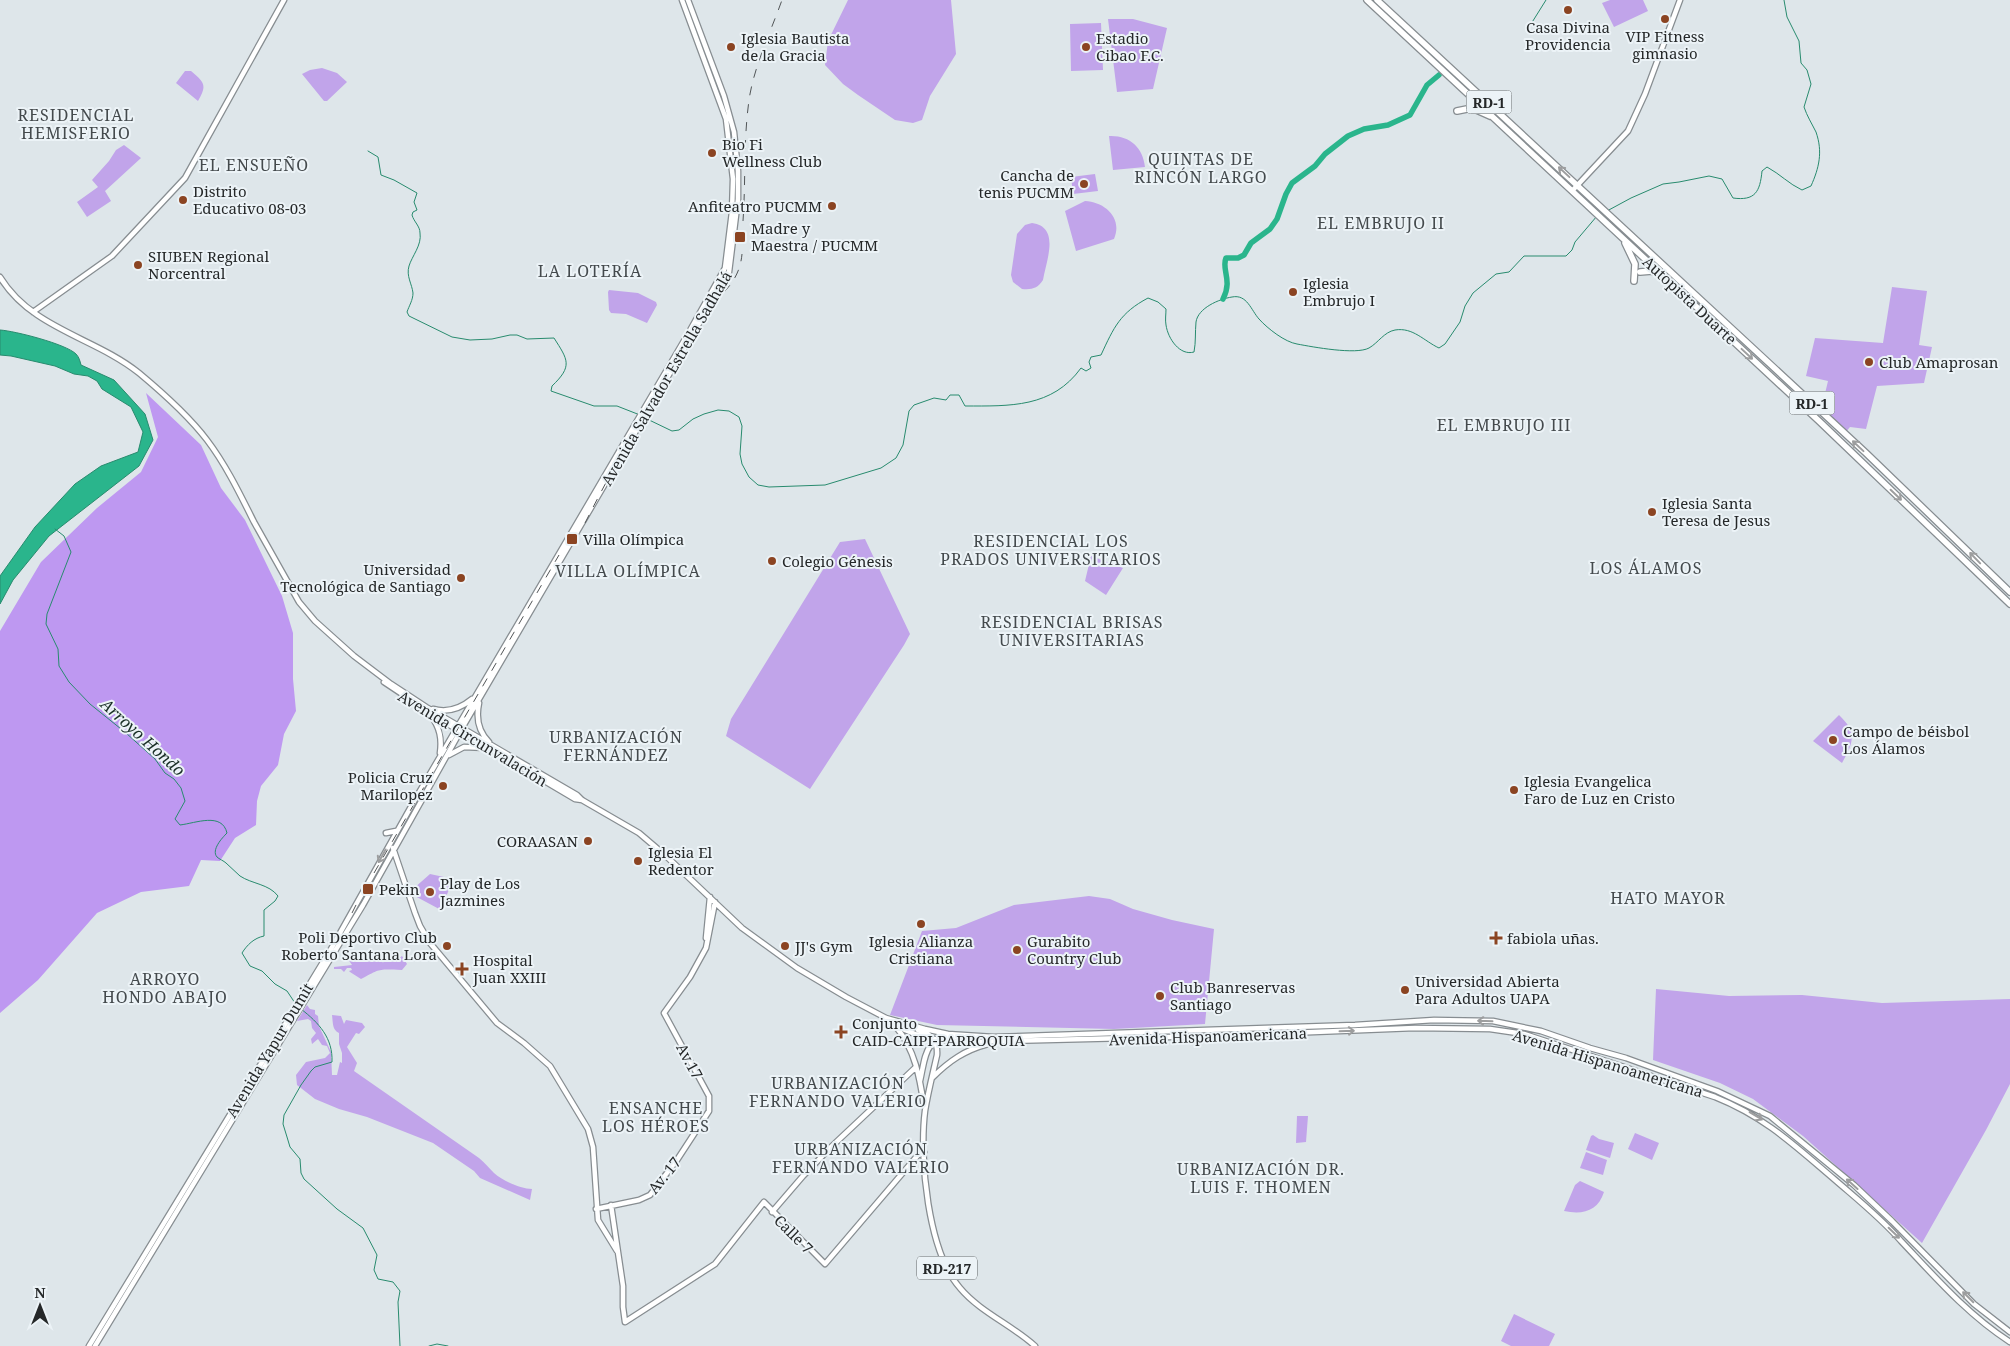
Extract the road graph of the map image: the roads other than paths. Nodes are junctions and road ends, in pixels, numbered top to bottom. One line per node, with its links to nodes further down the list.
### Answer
1 (284, 0): 17 (main road)
2 (682, 0): 18 (main road, Avenida Salvador Estrella Sadhalá)
3 (688, 0): 18 (main road, Avenida Salvador Estrella Sadhalá)
4 (1367, 0): 8 (highway, Autopista Duarte / RD-1)
5 (1378, 0): 9 (highway, Autopista Duarte / RD-1, one-way to 5)
6 (1680, 0): 9 (main road)
7 (1457, 111): 8 (highway)
8 (1494, 118): 10 (highway, Autopista Duarte / RD-1)
9 (1578, 185): 10 (main road); 11 (highway, Autopista Duarte / RD-1)
10 (1572, 192): 11 (highway, Autopista Duarte / RD-1)
11 (1609, 220): 12 (highway, Autopista Duarte / RD-1); 20 (highway, Autopista Duarte / RD-1)
12 (1620, 235): 14 (highway, Autopista Duarte / RD-1); 16 (highway)
13 (1640, 272): 14 (highway)
14 (1663, 276): 19 (highway, Autopista Duarte / RD-1, one-way to 19)
15 (0, 277): 17 (main road, Avenida Circunvalación)
16 (1634, 281)
17 (33, 312): 25 (main road, Avenida Circunvalación)
18 (658, 390): 24 (main road, Avenida Salvador Estrella Sadhalá)
19 (1798, 402): 20 (highway); 21 (highway, Autopista Duarte / RD-1)
20 (1827, 417): 21 (highway); 22 (highway, Autopista Duarte / RD-1, one-way to 20)
21 (1823, 425): 23 (highway, Autopista Duarte / RD-1, one-way to 23)
22 (2010, 592)
23 (2010, 604)
24 (478, 696): 25 (main road); 26 (main road, Avenida Salvador Estrella Sadhalá); 27 (main road)
25 (426, 708): 26 (main road, Avenida Circunvalación); 28 (main road)
26 (459, 728): 27 (main road, Avenida Circunvalación); 28 (main road, Avenida Yapur Dumit)
27 (492, 747): 28 (main road); 35 (main road, Avenida Circunvalación)
28 (443, 757): 29 (main road, Avenida Yapur Dumit); 32 (main road, Avenida Yapur Dumit)
29 (397, 830): 30 (main road); 31 (main road, Avenida Yapur Dumit)
30 (386, 834)
31 (390, 842): 32 (main road); 40 (main road, Avenida Yapur Dumit, one-way to 40)
32 (393, 849): 33 (main road, Avenida Yapur Dumit); 34 (main road)
33 (386, 864): 34 (main road); 40 (main road, Avenida Yapur Dumit)
34 (399, 865): 58 (main road)
35 (710, 897): 36 (main road, Avenida Circunvalación); 39 (main road)
36 (715, 902): 37 (main road, Avenida Circunvalación); 38 (main road)
37 (723, 910): 38 (main road); 42 (main road, Avenida Circunvalación)
38 (713, 913): 39 (main road)
39 (706, 948): 52 (main road, Av.17)
40 (307, 993): 41 (main road, Avenida Yapur Dumit)
41 (294, 1016): 63 (main road, Avenida Yapur Dumit); 64 (main road, Avenida Yapur Dumit)
42 (886, 1018): 43 (main road, Avenida Hispanoamericana); 44 (main road, Avenida Circunvalación); 45 (main road, Avenida Hispanoamericana)
43 (894, 1024): 45 (main road, Avenida Hispanoamericana); 46 (main road)
44 (995, 1039): 45 (main road, Avenida Hispanoamericana); 49 (main road); 55 (main road, Avenida Hispanoamericana, one-way to 44); 57 (main road, Avenida Hispanoamericana, one-way to 57)
45 (936, 1040): 47 (main road); 48 (main road)
46 (916, 1067): 47 (main road); 51 (main road); 59 (main road)
47 (923, 1068): 48 (main road); 51 (main road)
48 (933, 1070): 49 (main road); 50 (main road)
49 (941, 1070): 50 (main road)
50 (932, 1079): 53 (main road, RD-217)
51 (920, 1081): 53 (main road, RD-217)
52 (709, 1110): 56 (main road, Av. 17)
53 (925, 1113): 54 (main road, RD-217)
54 (924, 1152): 59 (main road, Calle 7); 65 (main road, RD-217)
55 (1871, 1202): 57 (main road); 61 (main road, Avenida Hispanoamericana, one-way to 55)
56 (612, 1205): 58 (main road, Av. 17); 60 (main road)
57 (1866, 1207): 62 (main road, Avenida Hispanoamericana, one-way to 62)
58 (596, 1209): 60 (main road)
59 (772, 1212): 60 (main road, Calle 7)
60 (615, 1241)
61 (2010, 1332)
62 (2010, 1342)
63 (90, 1346)
64 (95, 1346)
65 (1035, 1346)

